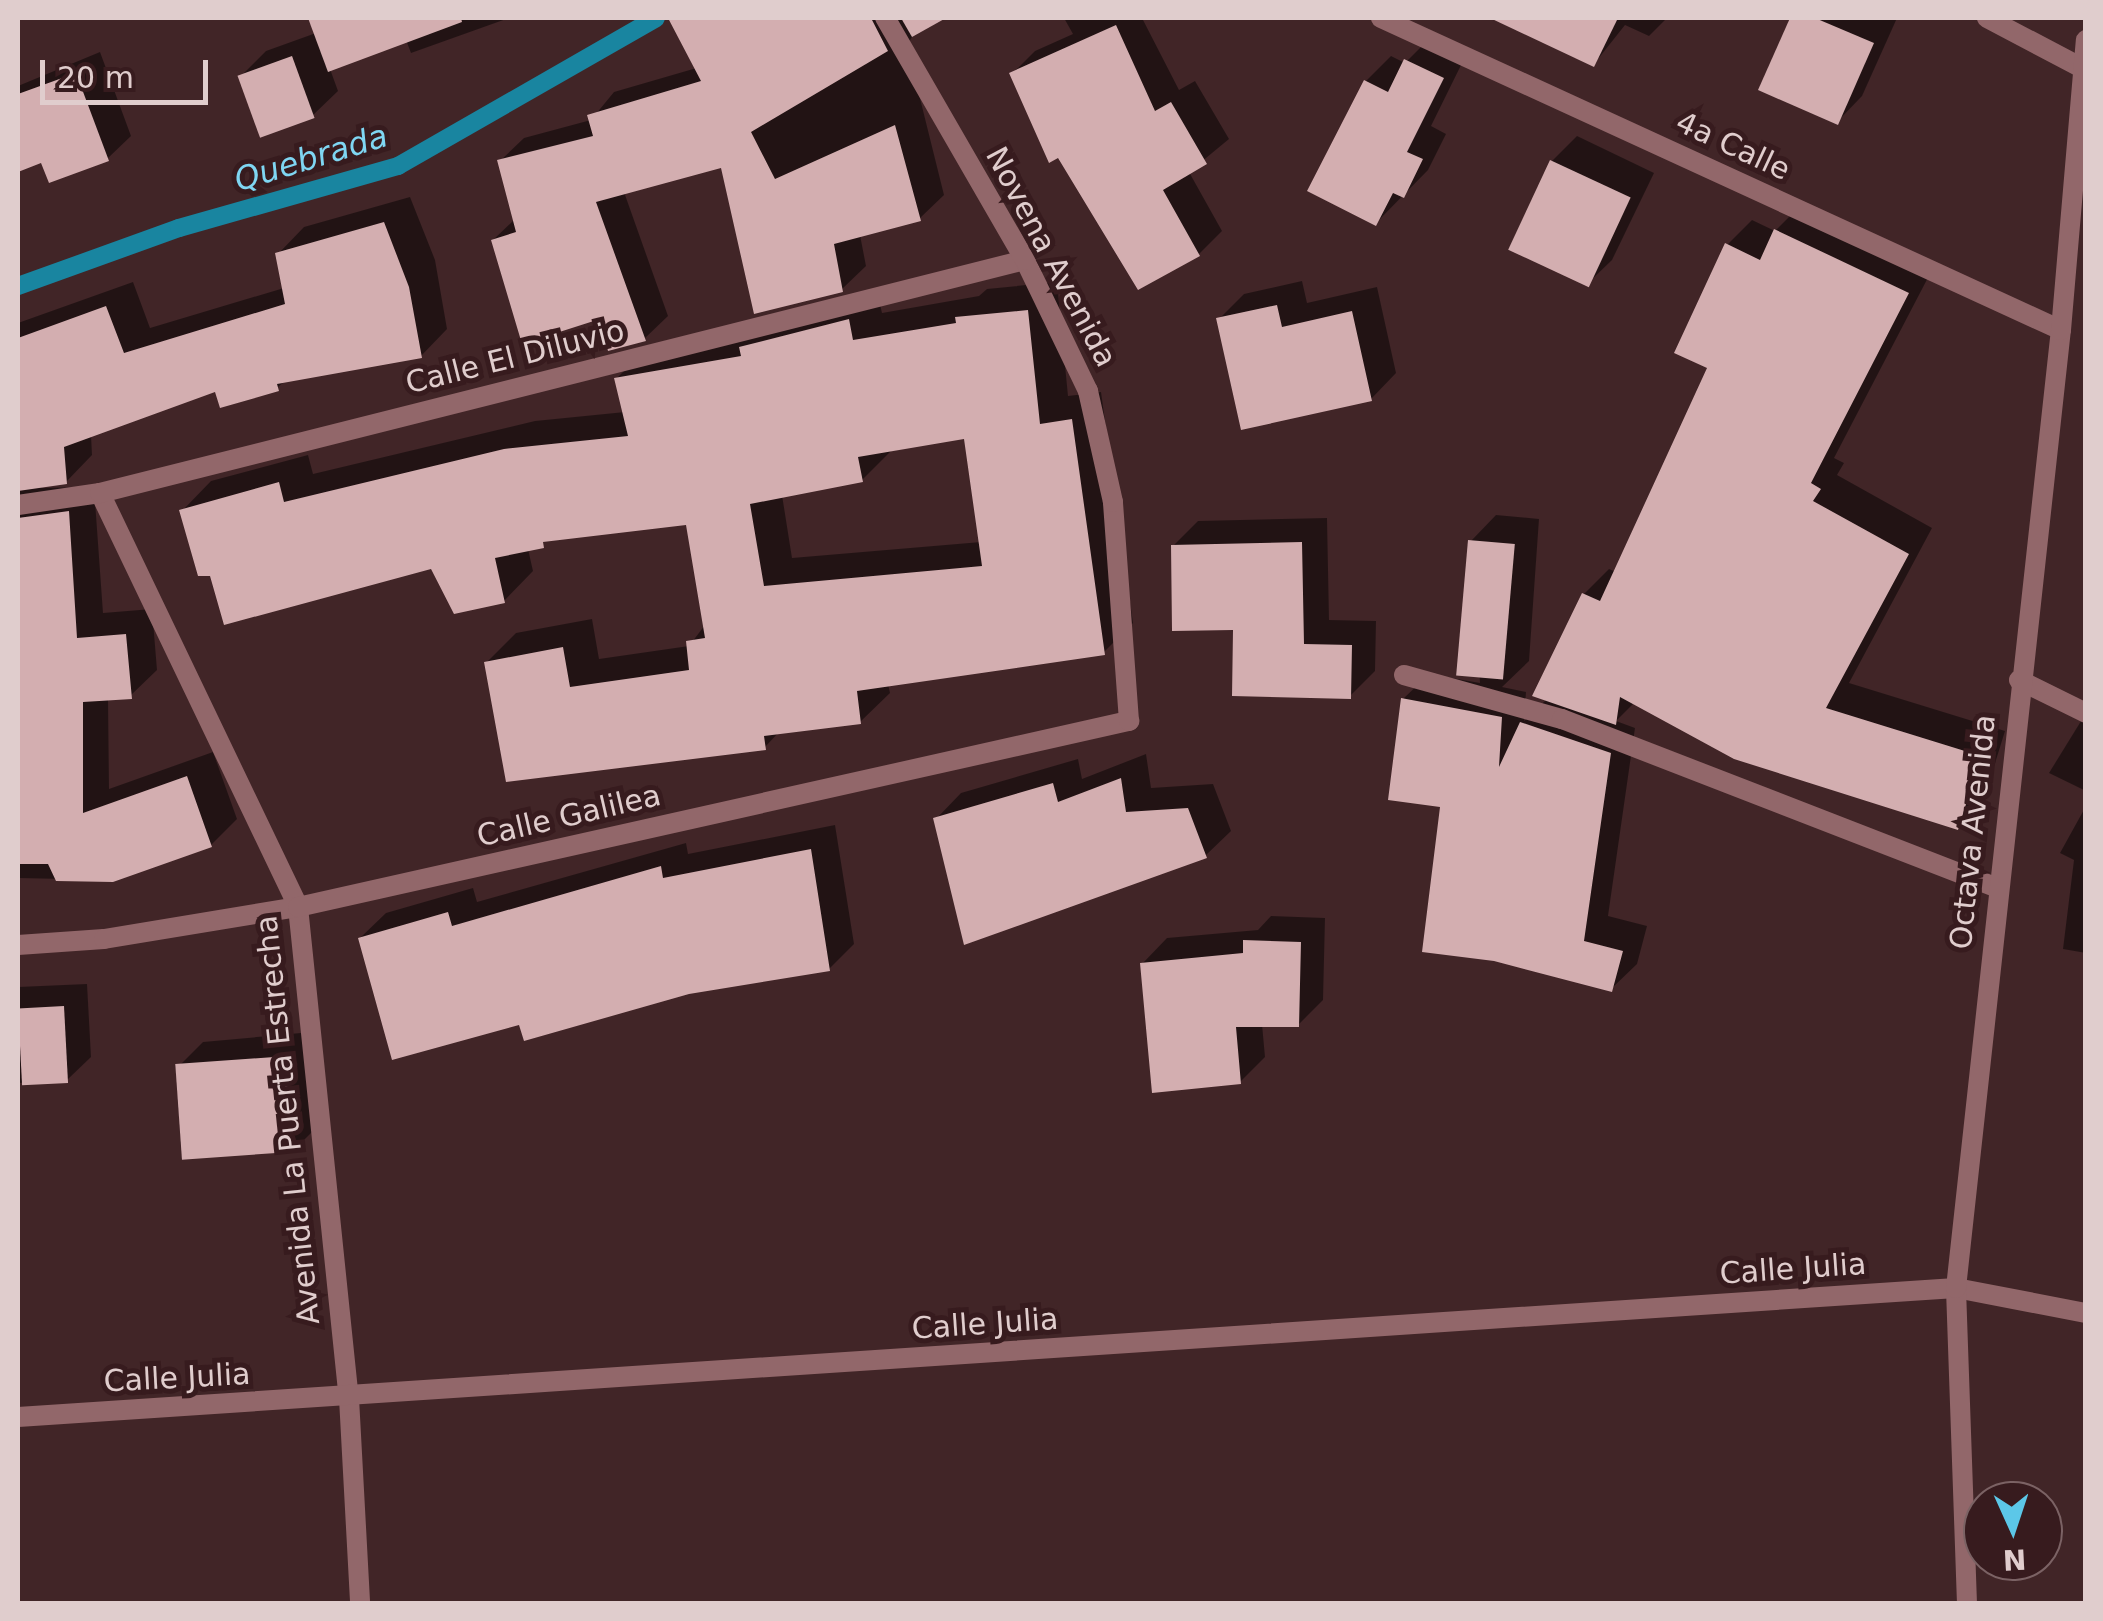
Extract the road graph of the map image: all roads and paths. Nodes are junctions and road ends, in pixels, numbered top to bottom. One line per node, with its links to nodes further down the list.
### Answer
1 (885, 18): 6 (street, Novena Avenida)
2 (1381, 18): 7 (street, 4a Calle)
3 (1987, 18): 5 (street)
4 (2086, 40): 5 (street, Octava Avenida)
5 (2084, 69): 7 (street, Octava Avenida)
6 (1025, 260): 8 (street, Calle El Diluvio); 13 (street, Novena Avenida)
7 (2061, 330): 11 (street, Octava Avenida)
8 (100, 492): 9 (street, Calle El Diluvio); 15 (street, Avenida La Puerta Estrecha)
9 (18, 506)
10 (1404, 675): 14 (street)
11 (2019, 680): 12 (street); 14 (street, Octava Avenida)
12 (2086, 712)
13 (1129, 721): 15 (street, Calle Galilea)
14 (1998, 888): 17 (street, Octava Avenida)
15 (298, 906): 16 (street, Calle Galilea); 19 (street, Avenida La Puerta Estrecha)
16 (18, 944)
17 (1956, 1288): 18 (street, Calle Julia); 19 (street, Calle Julia); 22 (street, Octava Avenida)
18 (2086, 1313)
19 (348, 1398): 20 (street, Calle Julia); 21 (street, Avenida La Puerta Estrecha)
20 (18, 1417)
21 (360, 1604)
22 (1968, 1604)

